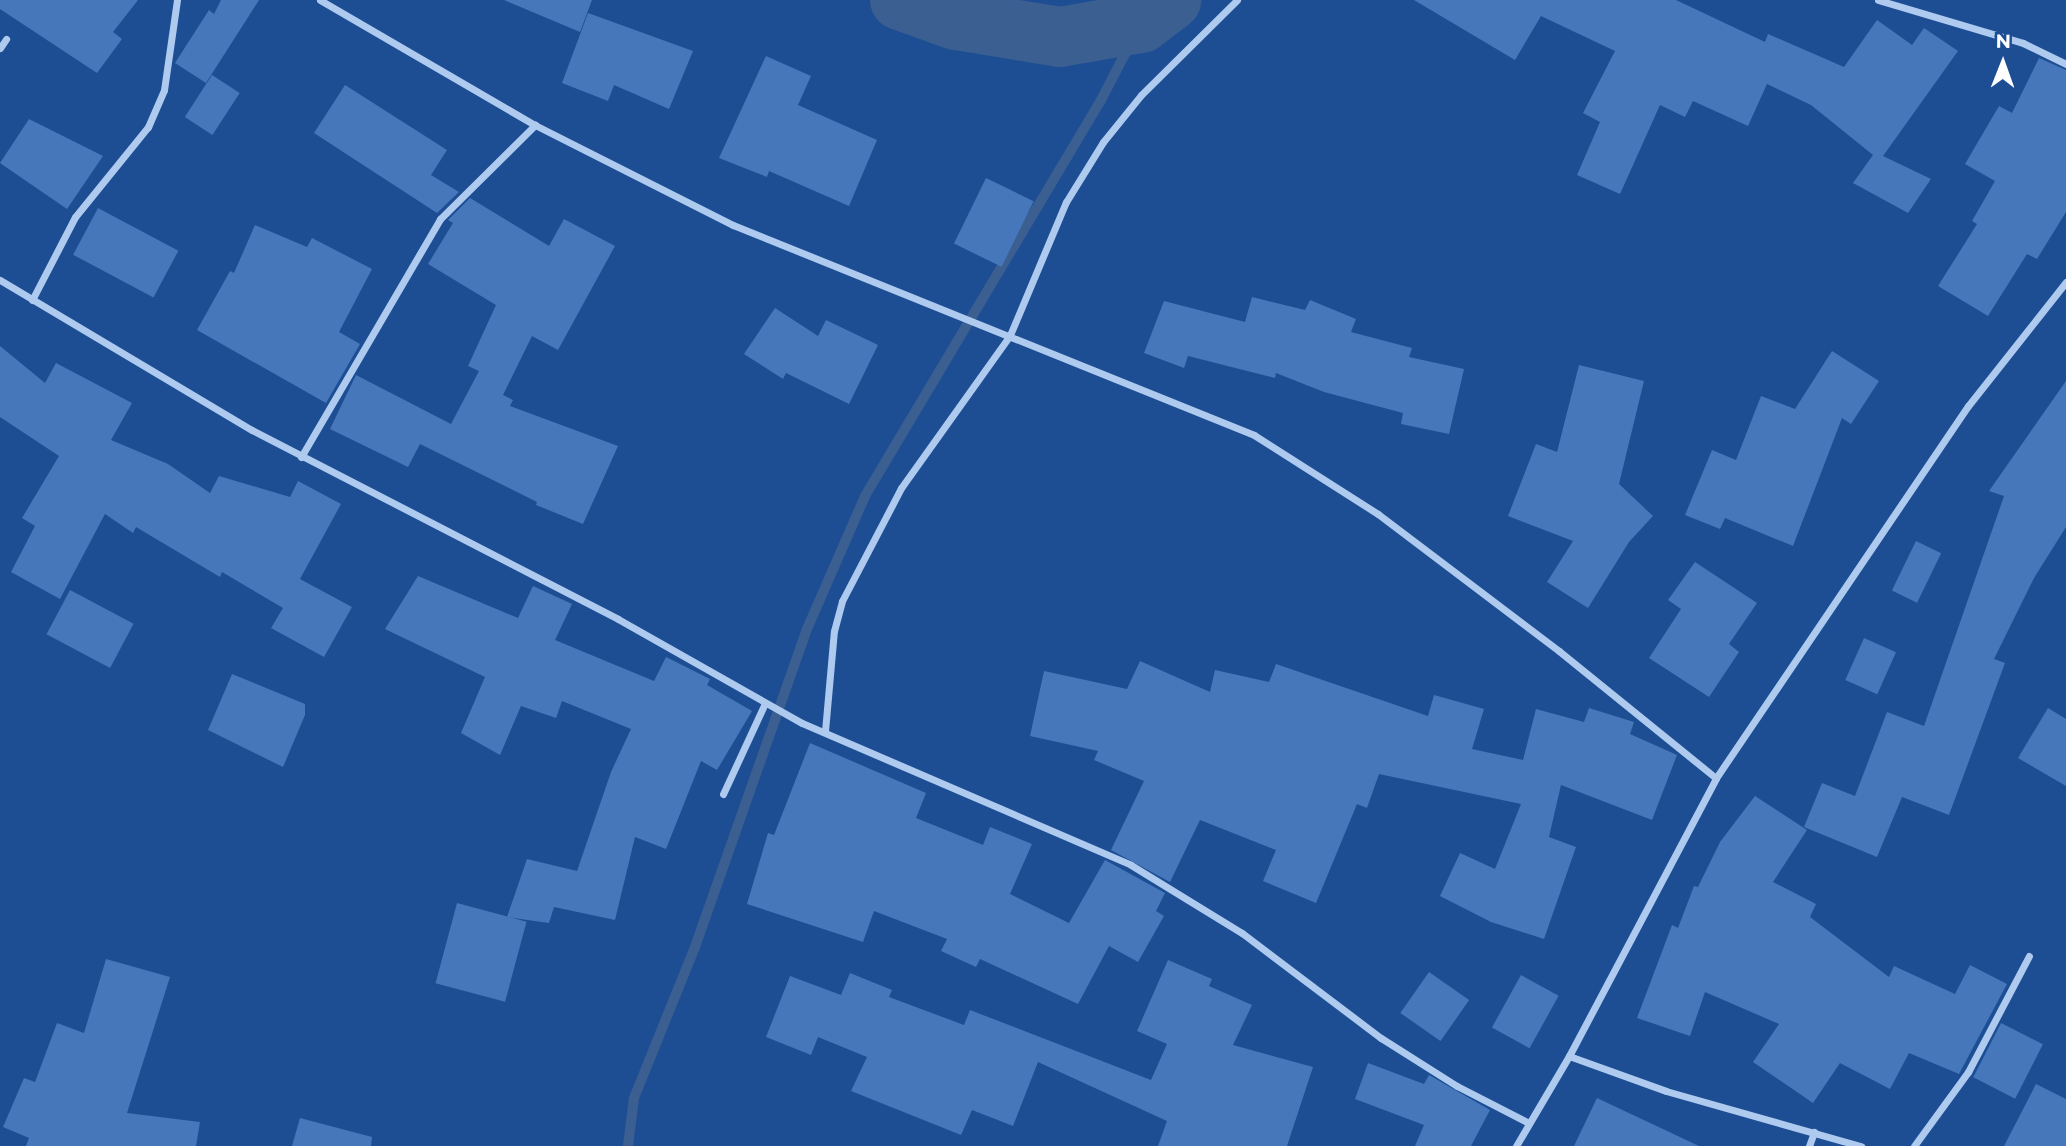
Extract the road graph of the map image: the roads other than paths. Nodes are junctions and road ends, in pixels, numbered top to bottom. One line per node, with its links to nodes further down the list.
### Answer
1 (177, 0): 11 (street)
2 (320, 0): 8 (street)
3 (1237, 0): 12 (street)
4 (1878, 0): 7 (street)
5 (6, 39): 6 (street)
6 (0, 48)
7 (2066, 64)
8 (535, 125): 12 (street); 13 (street)
9 (0, 280): 11 (street)
10 (2066, 282): 16 (street)
11 (32, 300): 13 (street)
12 (1010, 335): 15 (street); 16 (street)
13 (302, 457): 14 (street)
14 (769, 706): 15 (street); 17 (street)
15 (825, 731): 20 (street)
16 (1716, 778): 19 (street)
17 (723, 794)
18 (2029, 956): 25 (street)
19 (1569, 1056): 20 (street); 21 (street)
20 (1529, 1123): 22 (street)
21 (1814, 1132): 23 (street); 24 (street)
22 (1516, 1146)
23 (1810, 1146)
24 (1861, 1146)
25 (1914, 1146)

